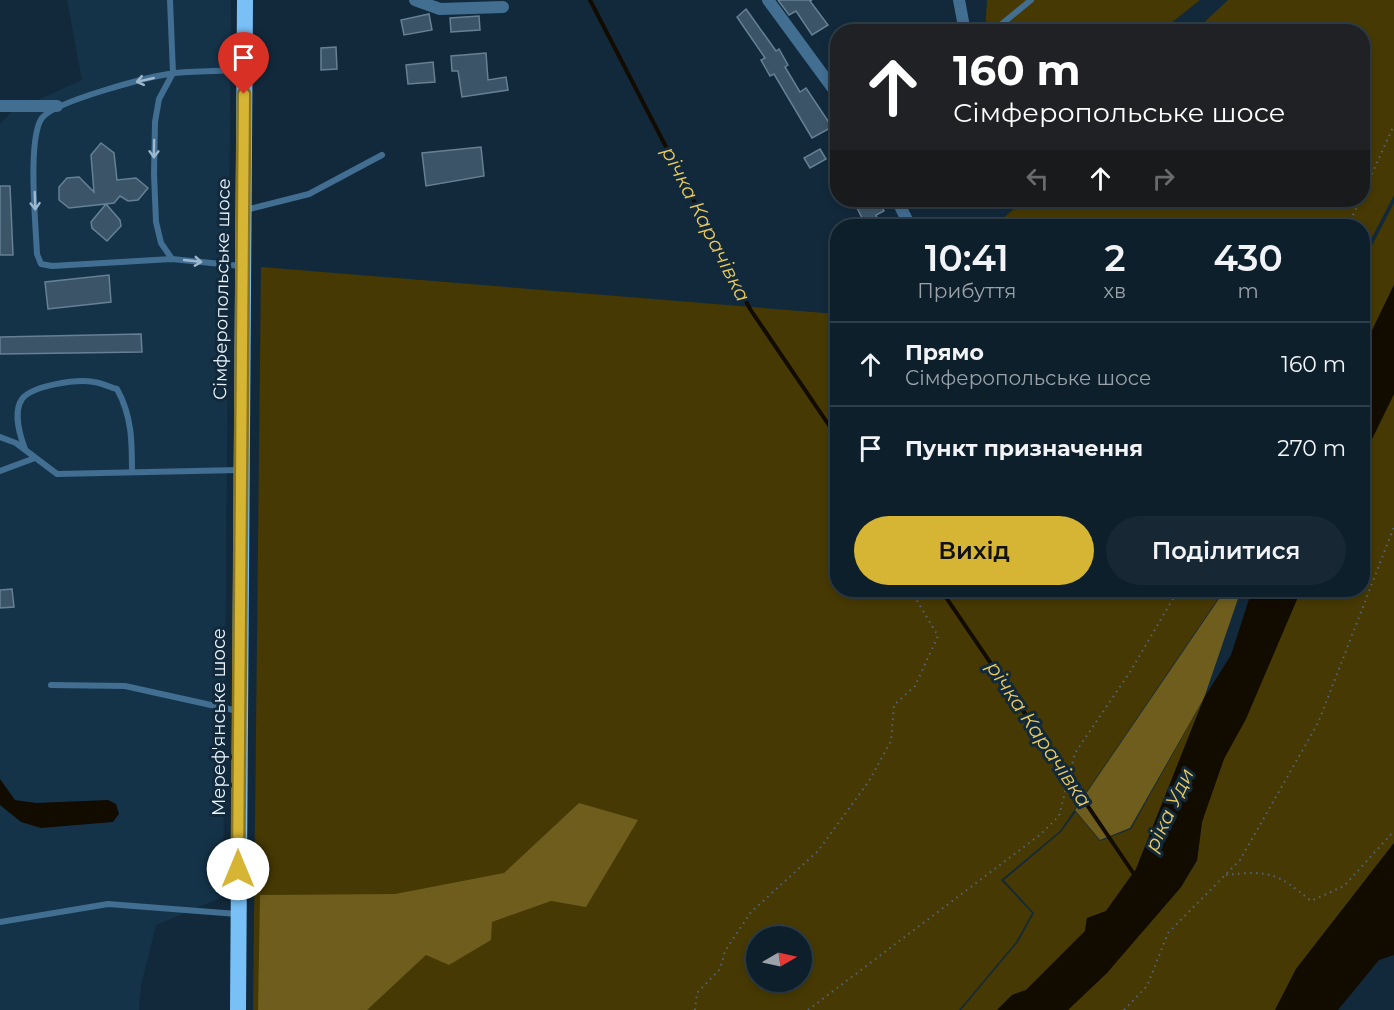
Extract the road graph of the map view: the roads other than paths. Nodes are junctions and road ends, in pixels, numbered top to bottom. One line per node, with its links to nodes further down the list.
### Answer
1 (170, 0): 11 (lane)
2 (245, 0): 10 (highway, Сімферопольське шосе)
3 (415, 0): 7 (street)
4 (768, 0): 12 (street)
5 (959, 0): 8 (street)
6 (1031, 0): 9 (lane)
7 (503, 7)
8 (964, 24)
9 (1002, 24)
10 (244, 70): 11 (lane); 16 (highway, Сімферопольське шосе)
11 (173, 73): 14 (lane, one-way to 14); 17 (lane, one-way to 17)
12 (830, 84)
13 (0, 106): 14 (street)
14 (57, 106): 17 (lane, one-way to 17)
15 (382, 155): 16 (lane)
16 (243, 210): 18 (highway, Сімферопольське шосе)
17 (172, 259): 18 (lane, one-way to 18)
18 (242, 266): 22 (highway, Сімферопольське шосе)
19 (0, 437): 20 (lane)
20 (25, 450): 21 (lane); 24 (lane)
21 (35, 458): 23 (lane); 24 (lane)
22 (240, 470): 24 (lane); 25 (highway, Сімферопольське шосе)
23 (0, 471)
24 (132, 472)
25 (239, 578): 27 (highway, Мереф'янське шосе)
26 (51, 686): 27 (lane)
27 (239, 711): 28 (highway, Мереф'янське шосе)
28 (238, 914): 29 (lane); 30 (highway, Мереф'янське шосе)
29 (0, 922)
30 (238, 1010)

